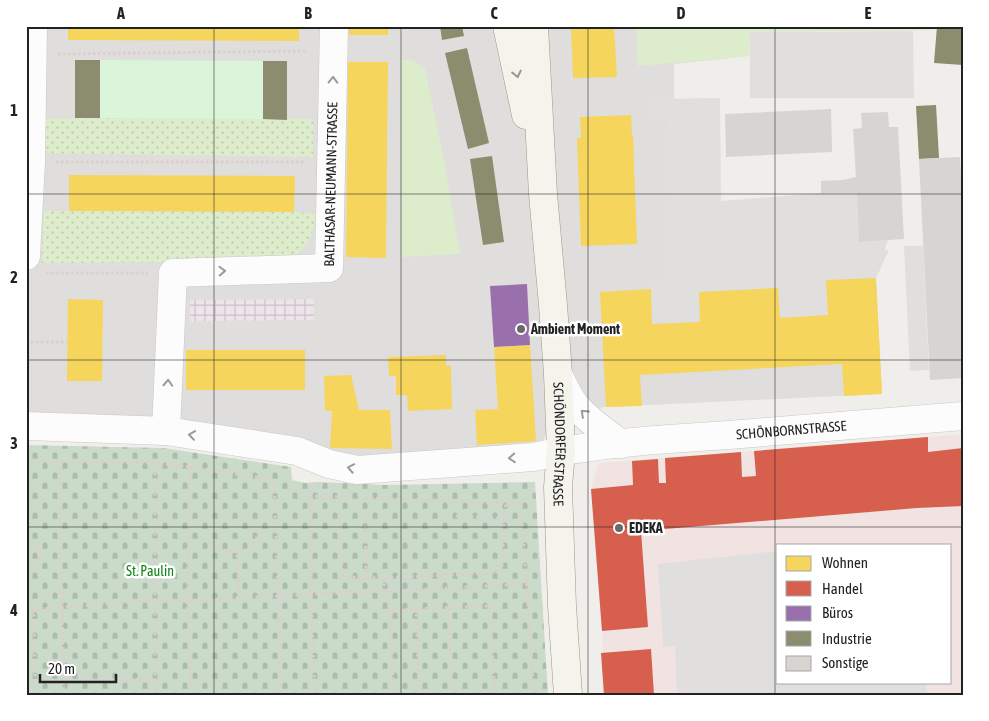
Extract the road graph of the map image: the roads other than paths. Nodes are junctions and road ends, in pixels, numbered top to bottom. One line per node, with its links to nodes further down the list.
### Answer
1 (33, 26): 6 (street)
2 (506, 26): 5 (main road, SCHÖNDORFER STRASSE, one-way to 5)
3 (534, 26): 5 (main road, SCHÖNDORFER STRASSE)
4 (334, 38): 10 (street, BALTHASAR-NEUMANN-STRASSE, one-way to 4)
5 (543, 194): 7 (main road, SCHÖNDORFER STRASSE)
6 (36, 264)
7 (558, 374): 11 (street, one-way to 7); 12 (main road, SCHÖNDORFER STRASSE)
8 (963, 416): 11 (street, SCHÖNBORNSTRASSE)
9 (26, 426): 10 (street)
10 (166, 431): 12 (street, one-way to 10)
11 (621, 444): 12 (street, SCHÖNBORNSTRASSE)
12 (560, 451): 13 (main road, SCHÖNDORFER STRASSE)
13 (568, 695)

